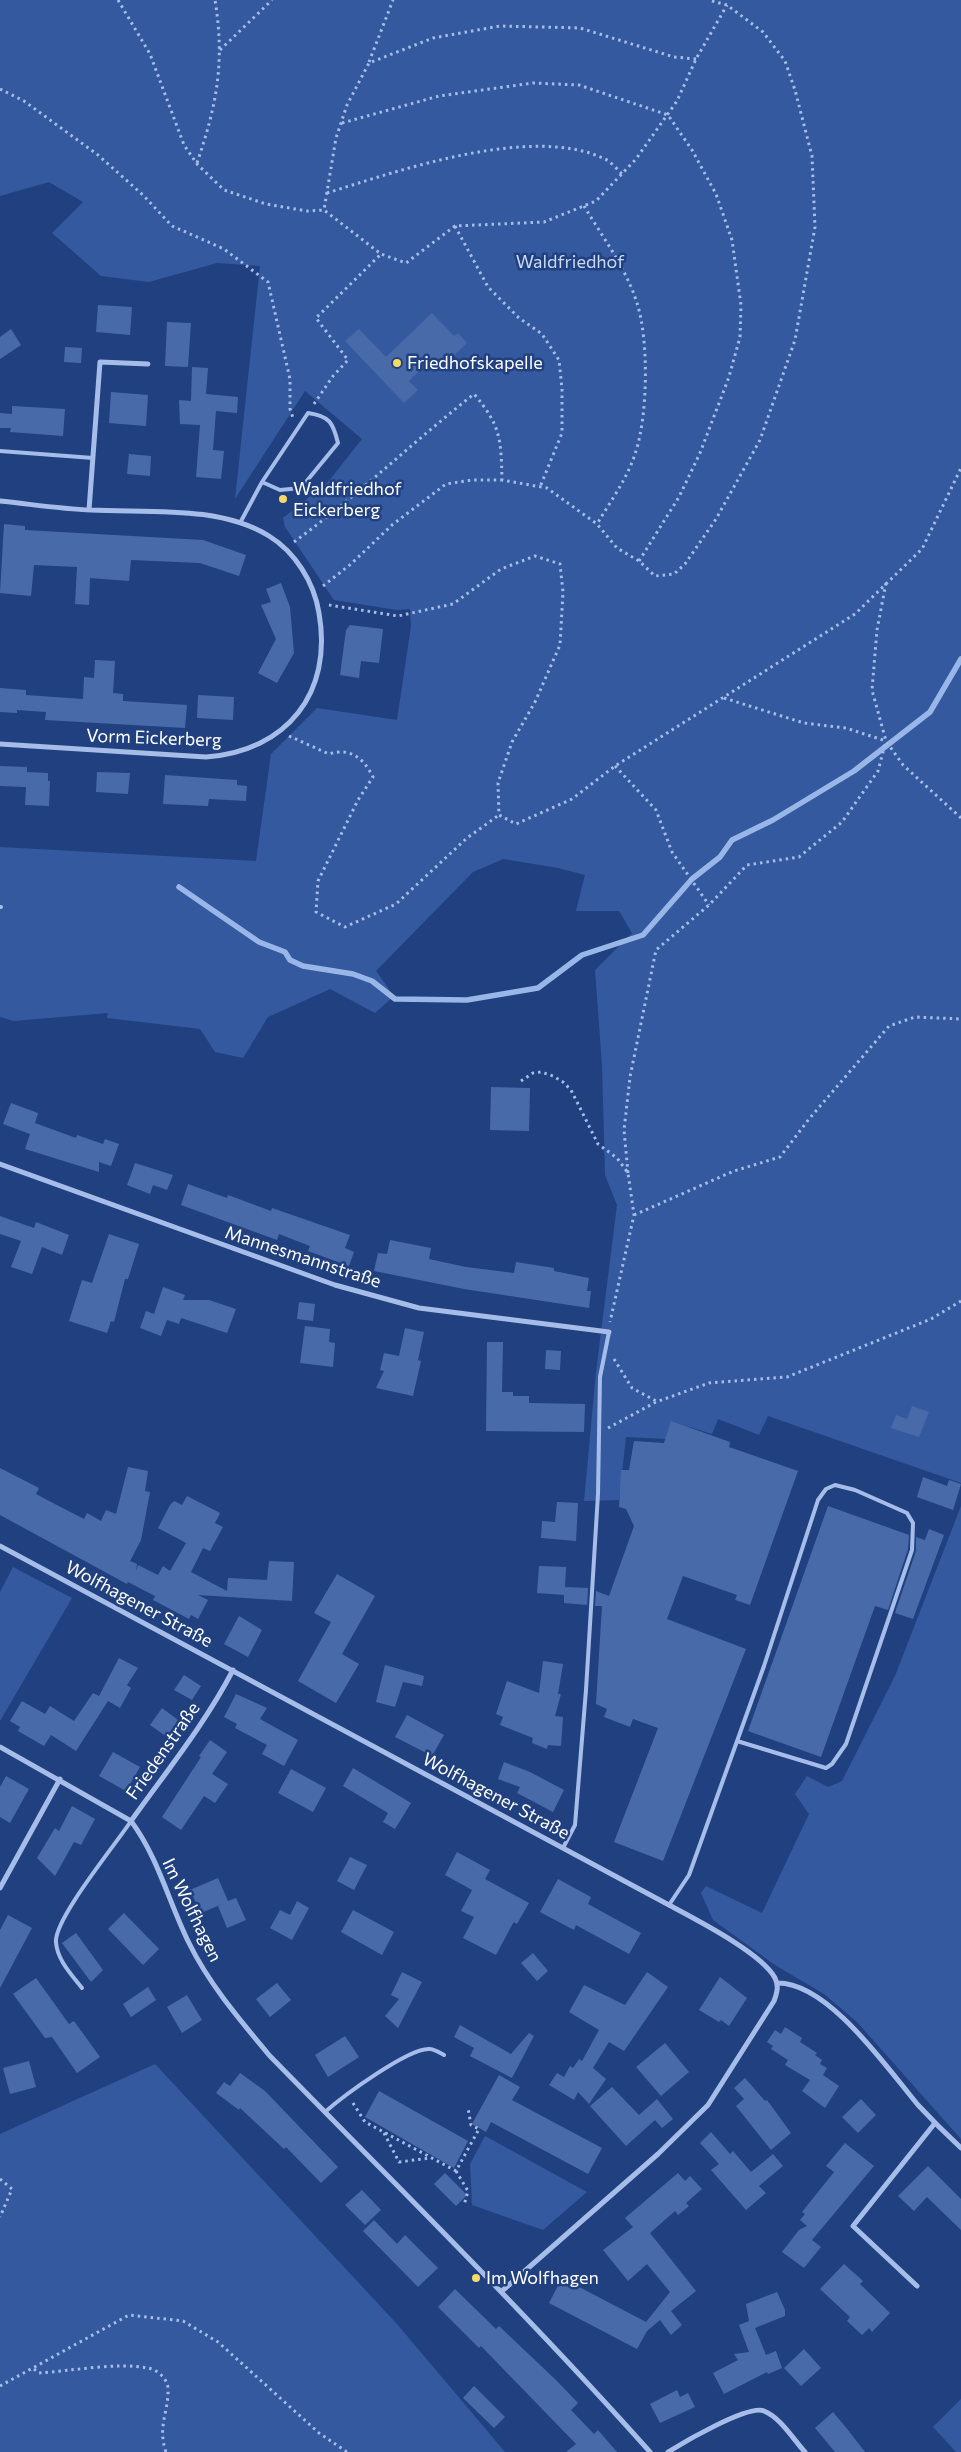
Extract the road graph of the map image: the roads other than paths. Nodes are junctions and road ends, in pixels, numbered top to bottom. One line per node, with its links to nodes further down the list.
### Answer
1 (148, 364): 3 (street)
2 (0, 451): 3 (lane)
3 (93, 458): 6 (street)
4 (262, 482): 4 (lane); 7 (lane)
5 (0, 501): 6 (street, Vorm Eickerberg)
6 (89, 510): 7 (street, Vorm Eickerberg)
7 (240, 523): 8 (street, Vorm Eickerberg)
8 (0, 744)
9 (0, 1164): 10 (street, Mannesmannstraße)
10 (609, 1332): 17 (lane)
11 (0, 1546): 12 (street, Wolfhagener Straße)
12 (233, 1670): 16 (street, Friedenstraße); 17 (street, Wolfhagener Straße)
13 (737, 1741): 13 (lane); 19 (lane)
14 (0, 1747): 15 (street, Friedenstraße)
15 (60, 1779): 16 (street, Friedenstraße); 18 (street)
16 (131, 1821): 21 (lane); 23 (street, Im Wolfhagen)
17 (563, 1848): 19 (street, Wolfhagener Straße)
18 (0, 1888)
19 (669, 1904): 20 (street, Wolfhagener Straße)
20 (777, 1984): 24 (street); 27 (street)
21 (82, 1988)
22 (444, 2055): 23 (lane)
23 (325, 2112): 27 (street, Im Wolfhagen)
24 (935, 2123): 25 (street); 26 (street)
25 (961, 2148)
26 (917, 2286)
27 (502, 2291): 28 (street, Im Wolfhagen)
28 (650, 2452)
29 (668, 2452): 30 (street)
30 (805, 2452)

